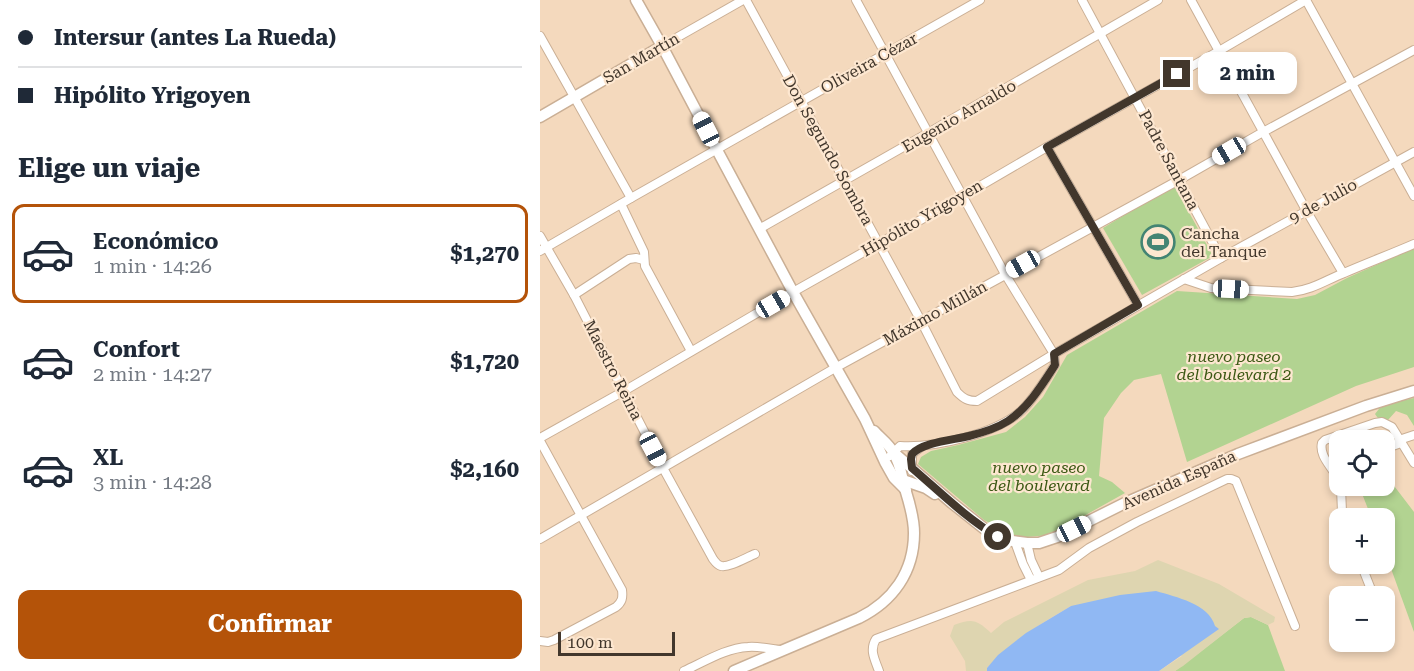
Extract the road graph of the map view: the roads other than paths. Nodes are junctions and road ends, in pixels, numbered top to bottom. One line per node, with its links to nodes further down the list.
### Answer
1 (636, 0): 11 (main road)
2 (744, 0): 11 (street, San Martín); 18 (street, Don Segundo Sombra)
3 (856, 0): 14 (street)
4 (980, 0): 14 (street, Oliveira Cézar)
5 (1082, 0): 9 (street, Padre Santana)
6 (1158, 0): 9 (street, Eugenio Arnaldo)
7 (1191, 0): 13 (street)
8 (1306, 0): 13 (street, Hipólito Yrigoyen); 15 (street)
9 (1101, 34): 16 (street, Padre Santana); 21 (street, Eugenio Arnaldo)
10 (540, 36): 17 (street)
11 (662, 45): 17 (main road, San Martín); 23 (main road)
12 (1414, 50): 15 (street, Máximo Millán)
13 (1219, 51): 16 (street, Hipólito Yrigoyen); 20 (street)
14 (885, 55): 18 (street, Oliveira Cézar); 21 (street)
15 (1352, 83): 20 (street, Máximo Millán); 25 (street)
16 (1135, 96): 22 (street, Hipólito Yrigoyen); 26 (street, Padre Santana)
17 (574, 97): 19 (main road, San Martín); 30 (street)
18 (801, 101): 23 (street, Oliveira Cézar); 27 (street, Don Segundo Sombra)
19 (540, 117)
20 (1263, 132): 26 (street, Máximo Millán); 32 (street)
21 (928, 133): 27 (street, Eugenio Arnaldo); 28 (street)
22 (1047, 147): 28 (street, Hipólito Yrigoyen); 33 (street)
23 (717, 150): 30 (street, Oliveira Cézar); 34 (main road)
24 (1414, 152): 25 (street, 9 de Julio)
25 (1395, 162): 29 (street); 32 (street, 9 de Julio)
26 (1179, 180): 33 (street, Máximo Millán); 39 (street, Padre Santana)
27 (845, 181): 34 (street, Eugenio Arnaldo); 36 (street, Don Segundo Sombra)
28 (963, 196): 36 (street, Hipólito Yrigoyen); 42 (street)
29 (1414, 196)
30 (631, 198): 31 (street, Oliveira Cézar)
31 (621, 204): 38 (street, Oliveira Cézar); 40 (street)
32 (1306, 210): 39 (street, 9 de Julio); 41 (street)
33 (1093, 226): 42 (street, Máximo Millán); 46 (street)
34 (759, 229): 44 (main road)
35 (540, 236): 38 (street, Maestro Reina)
36 (879, 243): 44 (street, Hipólito Yrigoyen); 47 (street, Don Segundo Sombra)
37 (1414, 244): 41 (street)
38 (543, 249): 45 (street, Maestro Reina)
39 (1221, 258): 43 (street, 9 de Julio)
40 (644, 260): 45 (street); 48 (street)
41 (1343, 273): 43 (street)
42 (1005, 274): 47 (street, Máximo Millán); 49 (street)
43 (1184, 279): 46 (street, 9 de Julio)
44 (793, 292): 48 (street, Hipólito Yrigoyen); 50 (main road)
45 (574, 295): 51 (street, Maestro Reina)
46 (1138, 305): 49 (street, 9 de Julio)
47 (921, 321): 49 (street, Don Segundo Sombra); 50 (street, Máximo Millán)
48 (691, 351): 51 (street, Hipólito Yrigoyen)
49 (1054, 354): 62 (street)
50 (835, 368): 53 (main road); 67 (street, Máximo Millán)
51 (624, 391): 58 (street, Hipólito Yrigoyen); 67 (street, Maestro Reina)
52 (1414, 391): 74 (main road, Avenida España)
53 (865, 419): 63 (main road); 64 (main road)
54 (1354, 430): 55 (street)
55 (1394, 430)
56 (1395, 432): 60 (street)
57 (1414, 435): 60 (street)
58 (540, 439): 71 (street)
59 (1329, 439): 66 (street)
60 (1400, 441): 61 (street); 65 (street)
61 (1395, 444)
62 (922, 447): 63 (street); 68 (street)
63 (893, 452): 64 (street); 68 (main road, Avenida España); 69 (main road)
64 (885, 462): 69 (main road)
65 (1414, 463)
66 (1329, 467)
67 (663, 468): 71 (street, Máximo Millán); 75 (street, Maestro Reina)
68 (912, 468): 69 (street); 70 (main road, Avenida España)
69 (906, 485): 70 (main road, Avenida España); 79 (main road)
70 (952, 503): 73 (main road, Avenida España)
71 (580, 515): 72 (street, Máximo Millán); 78 (street)
72 (540, 539)
73 (1015, 542): 74 (main road, Avenida España); 76 (street)
74 (1027, 543): 76 (street)
75 (755, 554)
76 (1035, 578): 77 (street); 82 (street)
77 (1295, 626)
78 (544, 642)
79 (783, 651): 80 (street); 81 (main road)
80 (684, 671)
81 (734, 671)
82 (879, 671)

